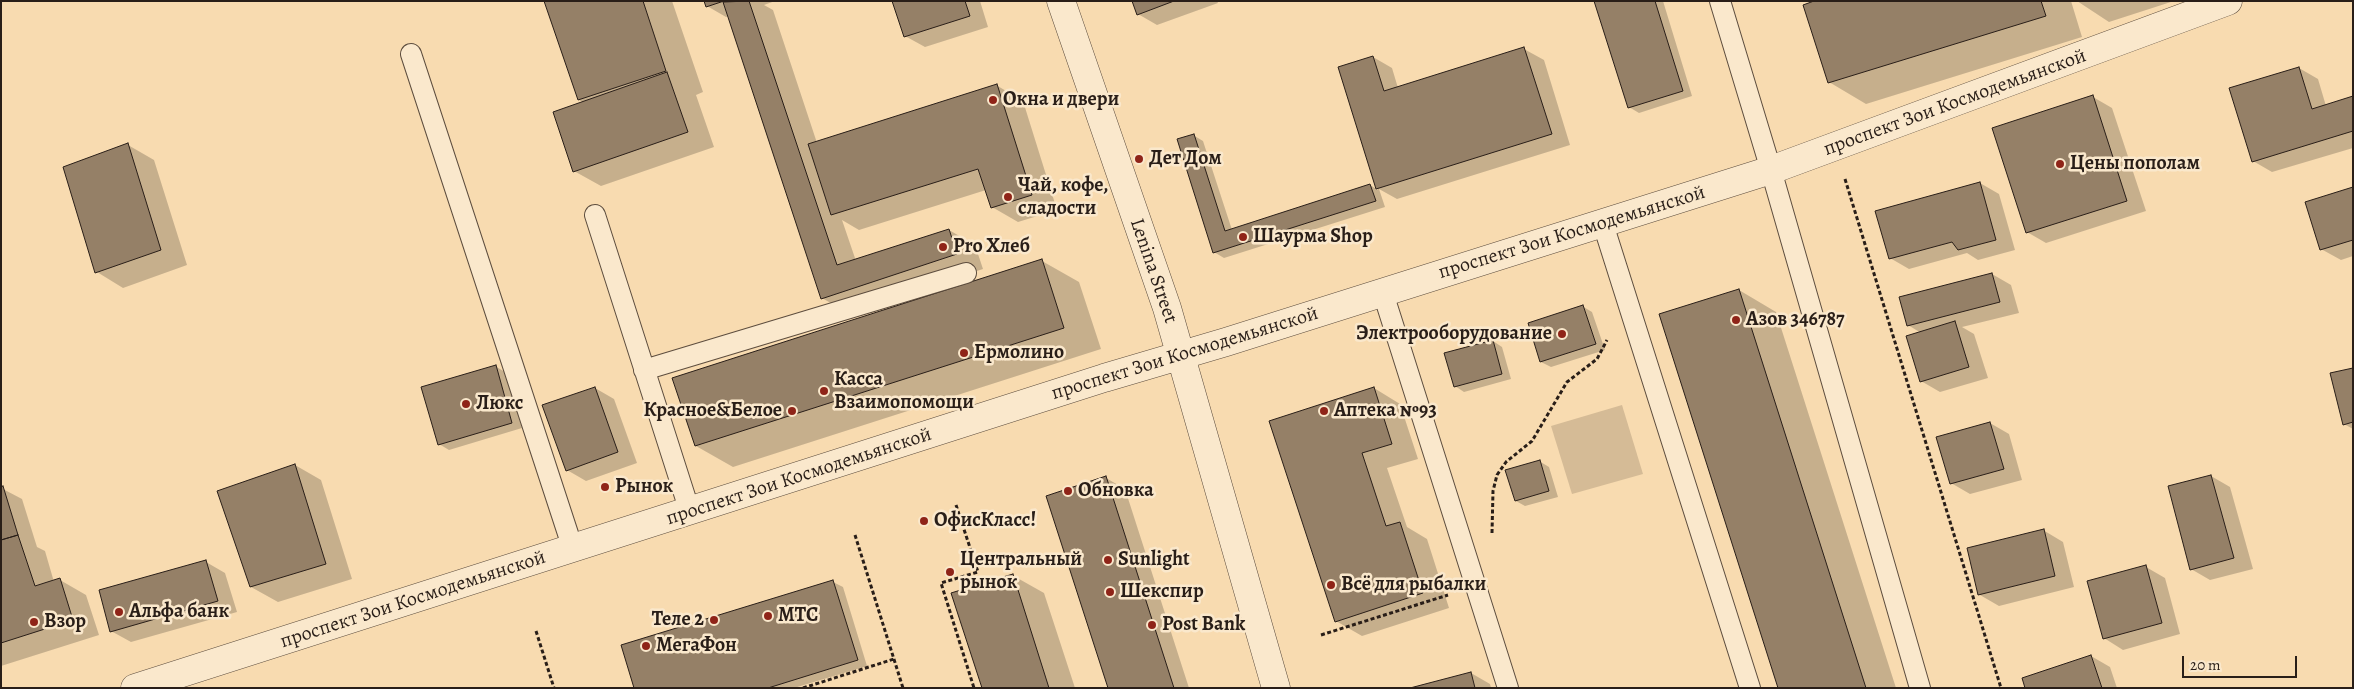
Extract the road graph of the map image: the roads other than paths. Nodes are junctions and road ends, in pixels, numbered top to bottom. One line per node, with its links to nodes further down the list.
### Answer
1 (1061, 1): 10 (street, Lenina Street)
2 (1720, 1): 5 (lane)
3 (2228, 1): 5 (street, проспект Зои Космодемьянской)
4 (411, 54): 13 (lane)
5 (1771, 170): 7 (street, проспект Зои Космодемьянской); 18 (lane)
6 (595, 215): 11 (lane)
7 (1603, 224): 9 (street, проспект Зои Космодемьянской); 17 (lane)
8 (966, 273): 11 (lane)
9 (1382, 293): 10 (street, проспект Зои Космодемьянской); 16 (lane)
10 (1181, 356): 12 (street, проспект Зои Космодемьянской); 15 (street, Lenina Street)
11 (644, 370): 12 (lane)
12 (690, 512): 13 (street, проспект Зои Космодемьянской)
13 (573, 549): 14 (street, проспект Зои Космодемьянской)
14 (135, 688)
15 (1276, 688)
16 (1508, 688)
17 (1750, 688)
18 (1920, 688)

